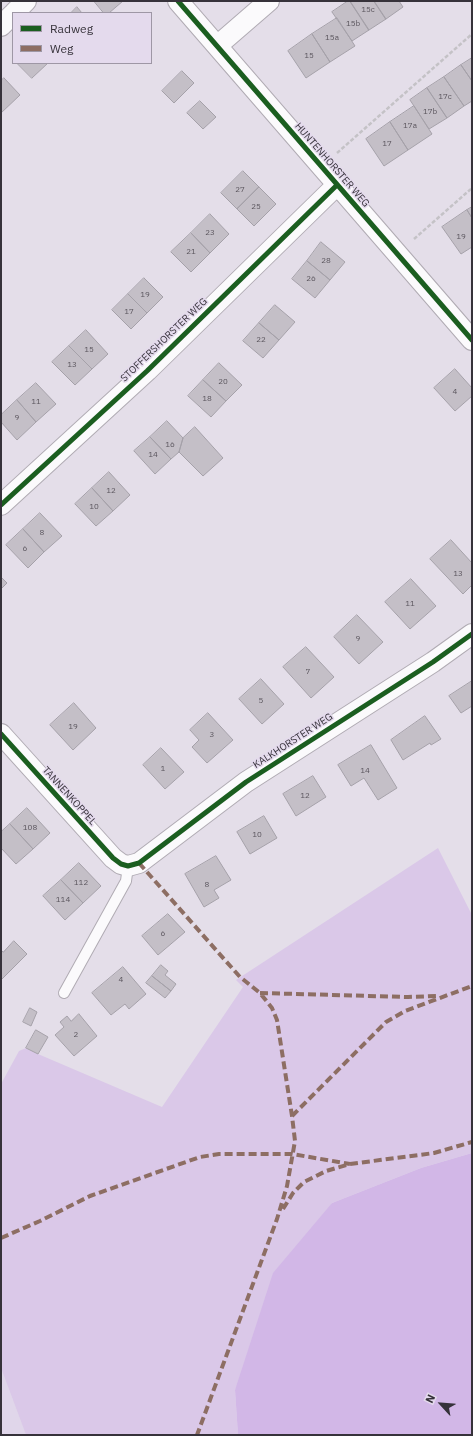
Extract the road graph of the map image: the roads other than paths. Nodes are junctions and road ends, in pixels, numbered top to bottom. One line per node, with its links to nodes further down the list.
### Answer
1 (26, 1): 4 (street)
2 (178, 1): 7 (street, HUNTENHORSTER WEG)
3 (269, 1): 7 (street)
4 (16, 12)
5 (12, 16): 6 (street)
6 (1, 26)
7 (217, 46): 8 (street, HUNTENHORSTER WEG)
8 (337, 185): 9 (street, HUNTENHORSTER WEG); 10 (street, STOFFERSHORSTER WEG)
9 (472, 340)
10 (1, 506)
11 (472, 634): 13 (street, KALKHORSTER WEG)
12 (1, 734): 13 (street, TANNENKOPPEL)
13 (128, 866): 14 (lane)
14 (64, 993)

